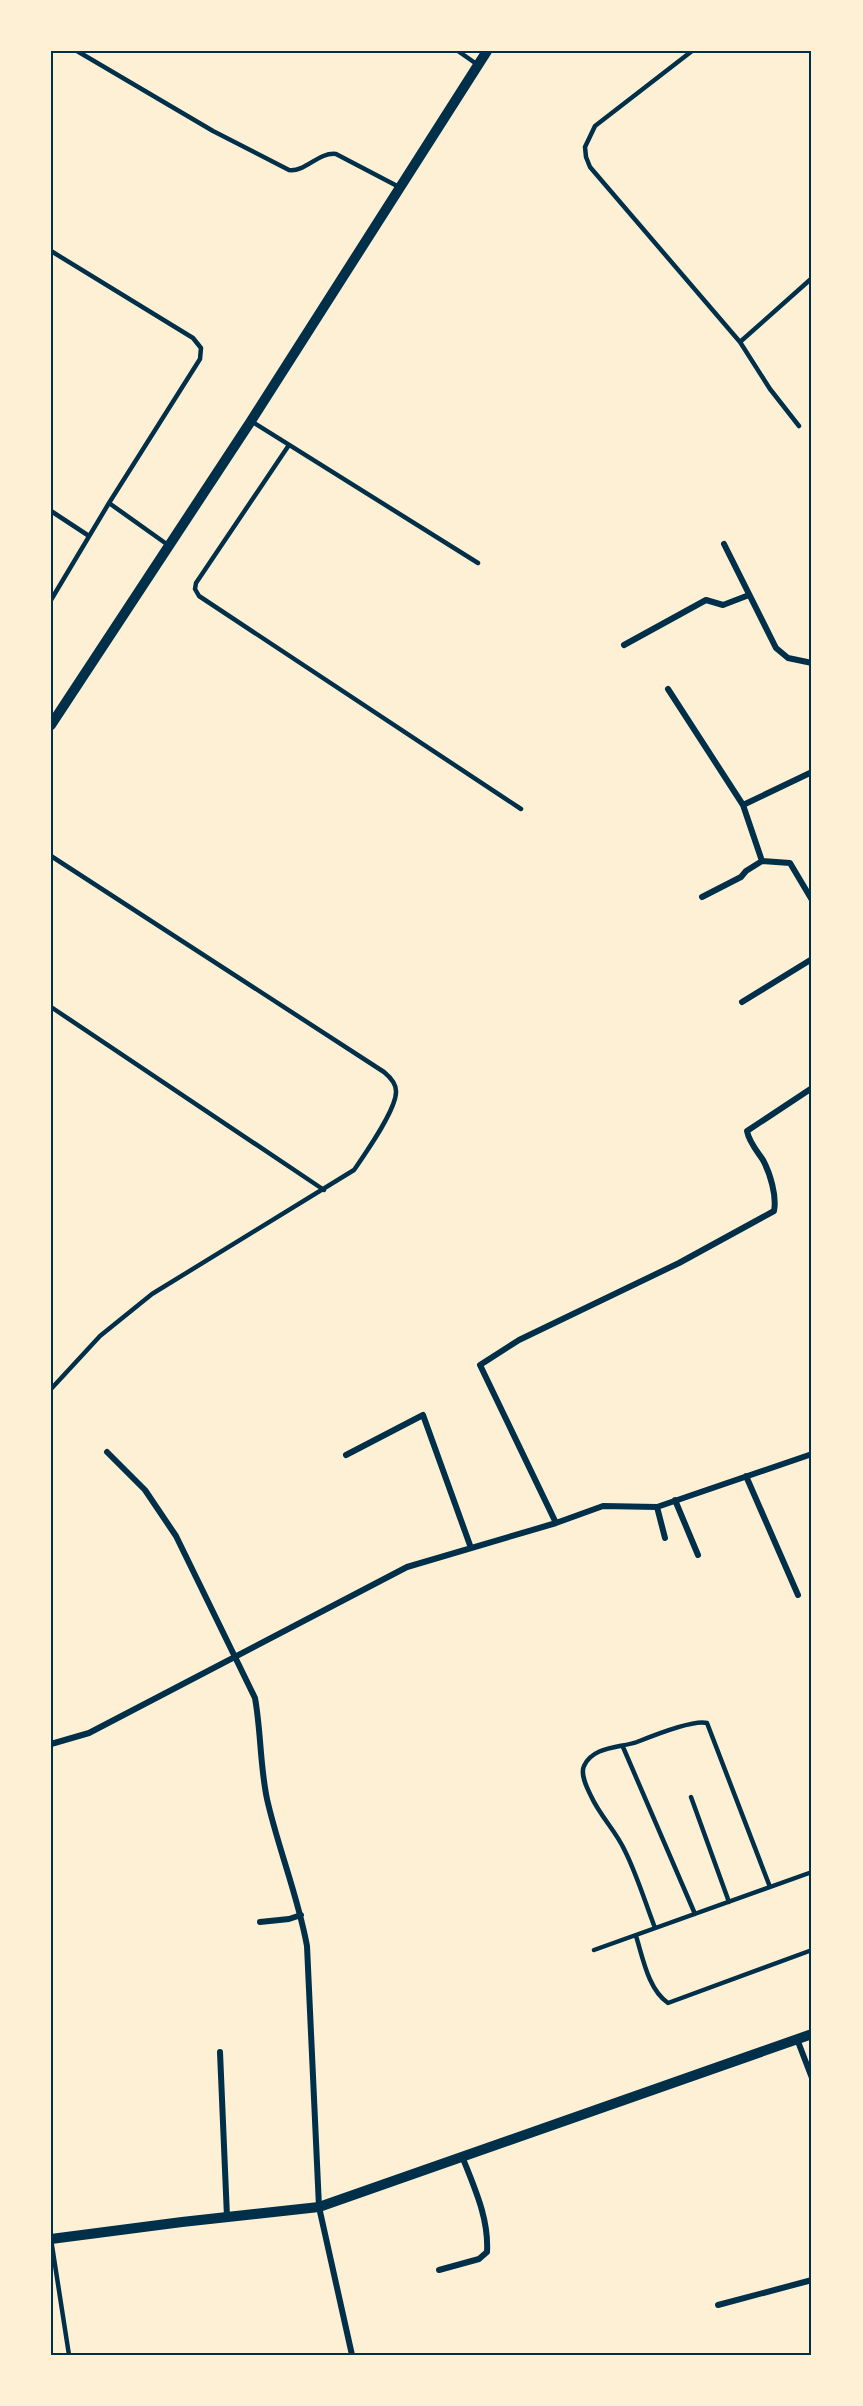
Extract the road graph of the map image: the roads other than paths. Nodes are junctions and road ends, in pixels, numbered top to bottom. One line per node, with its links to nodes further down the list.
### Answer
1 (77, 51): 6 (lane)
2 (458, 51): 5 (lane)
3 (487, 51): 5 (street)
4 (692, 51): 9 (lane)
5 (478, 65): 6 (street)
6 (401, 188): 10 (street)
7 (51, 251): 13 (lane)
8 (812, 278): 9 (lane)
9 (741, 342): 11 (lane)
10 (251, 421): 12 (lane); 17 (street)
11 (799, 426)
12 (289, 445): 18 (lane); 27 (lane)
13 (109, 503): 15 (lane); 17 (lane)
14 (51, 511): 15 (lane)
15 (89, 536): 20 (lane)
16 (723, 544): 19 (street)
17 (169, 545): 24 (street)
18 (478, 564)
19 (749, 595): 21 (street); 22 (street)
20 (51, 600)
21 (624, 645)
22 (812, 663)
23 (668, 689): 26 (street)
24 (51, 725)
25 (812, 772): 26 (street)
26 (743, 805): 29 (street)
27 (521, 809)
28 (51, 855): 36 (lane)
29 (762, 861): 30 (street); 31 (street)
30 (702, 897)
31 (812, 900)
32 (812, 959): 33 (street)
33 (742, 1002)
34 (51, 1007): 36 (lane)
35 (812, 1088): 44 (street)
36 (324, 1190): 37 (lane)
37 (51, 1389)
38 (107, 1452): 49 (street)
39 (346, 1455): 46 (street)
40 (811, 1455): 41 (street)
41 (746, 1476): 42 (street); 48 (street)
42 (675, 1500): 43 (street); 47 (street)
43 (657, 1507): 44 (street); 45 (street)
44 (556, 1523): 46 (street)
45 (665, 1538)
46 (471, 1548): 49 (street)
47 (698, 1555)
48 (798, 1595)
49 (236, 1655): 50 (street); 57 (street)
50 (51, 1744)
51 (622, 1747): 54 (lane); 56 (lane); 59 (lane)
52 (691, 1797): 55 (lane)
53 (812, 1872): 54 (lane)
54 (770, 1887): 55 (lane)
55 (729, 1902): 56 (lane)
56 (695, 1914): 59 (lane)
57 (301, 1915): 58 (street); 68 (street)
58 (260, 1922)
59 (655, 1928): 60 (lane)
60 (636, 1936): 61 (lane); 62 (lane)
61 (594, 1950)
62 (812, 1950)
63 (812, 2034): 64 (street)
64 (797, 2039): 66 (street); 67 (street)
65 (220, 2052): 69 (street)
66 (812, 2078)
67 (462, 2156): 68 (street); 71 (street)
68 (319, 2207): 69 (street); 75 (street)
69 (227, 2217): 70 (street)
70 (51, 2239): 74 (lane)
71 (440, 2270)
72 (812, 2280): 73 (street)
73 (718, 2305)
74 (69, 2355)
75 (352, 2355)

